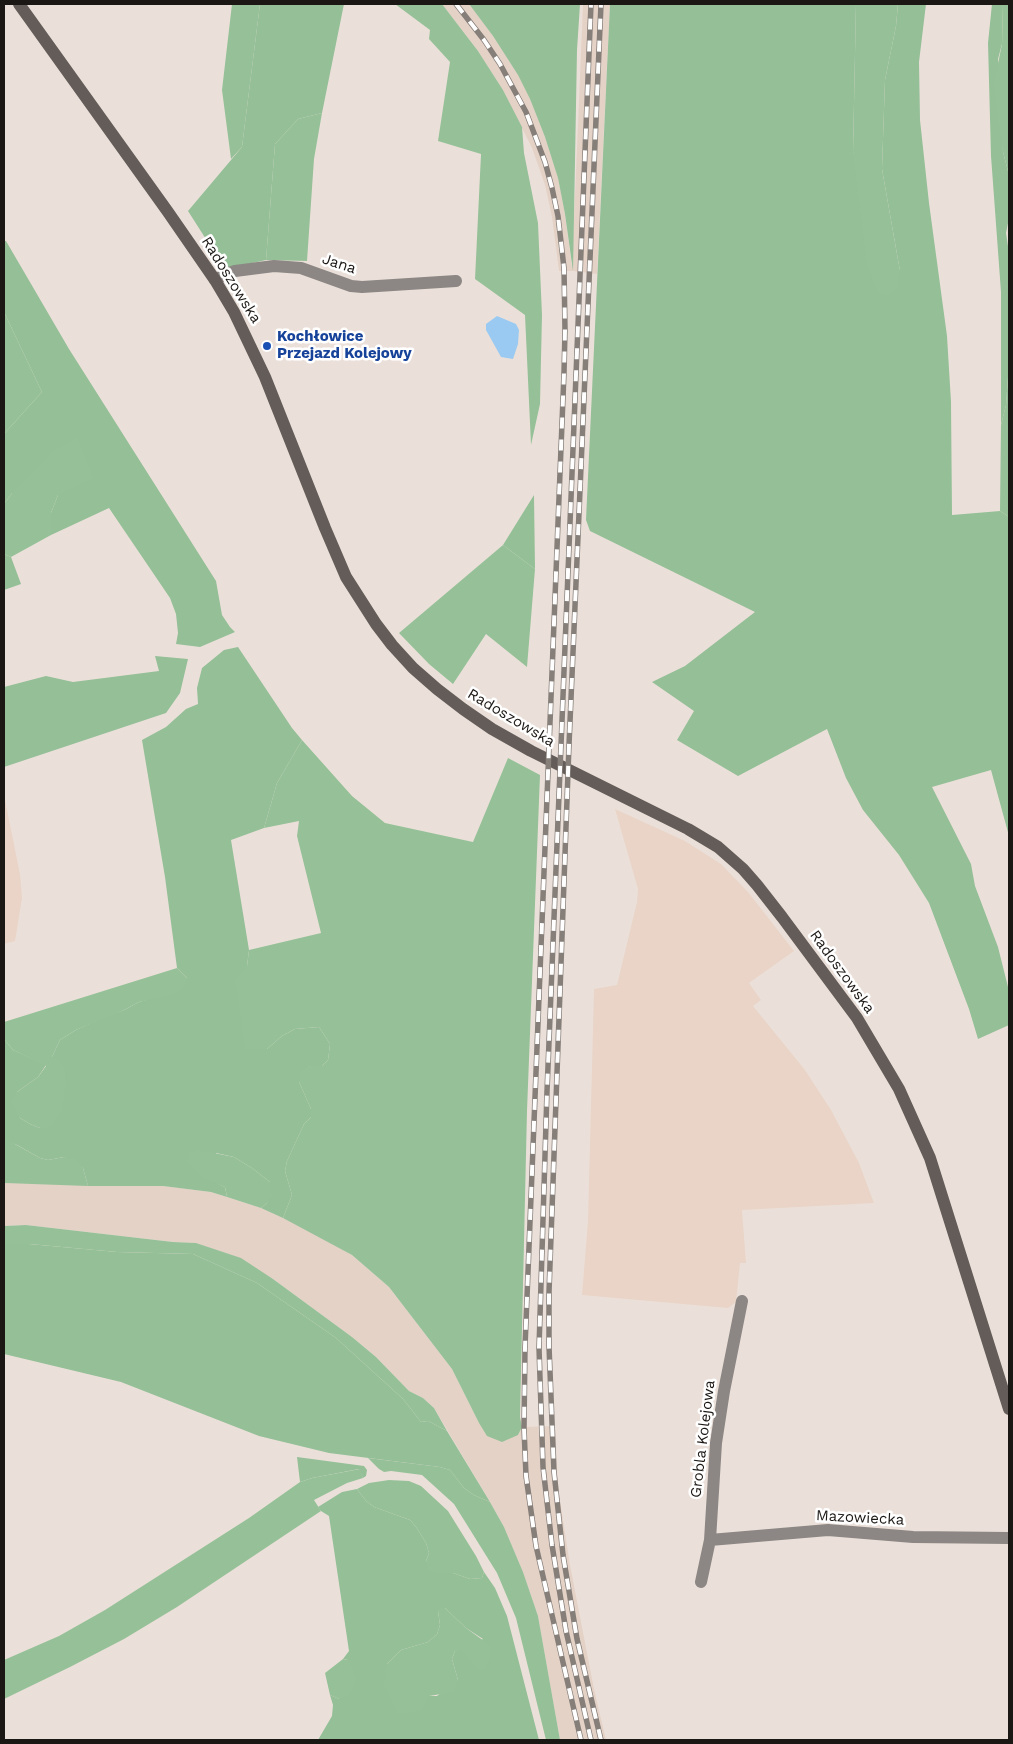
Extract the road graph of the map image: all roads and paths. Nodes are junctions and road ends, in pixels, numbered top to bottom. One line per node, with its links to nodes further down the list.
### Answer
1 (18, 4): 2 (street, Radoszowska)
2 (215, 280): 3 (street, Jana); 5 (street, Radoszowska)
3 (456, 281)
4 (742, 1301): 7 (street, Grobla Kolejowa)
5 (1009, 1409)
6 (1009, 1538): 7 (street, Mazowiecka)
7 (710, 1540): 8 (street, Grobla Kolejowa)
8 (701, 1582)

